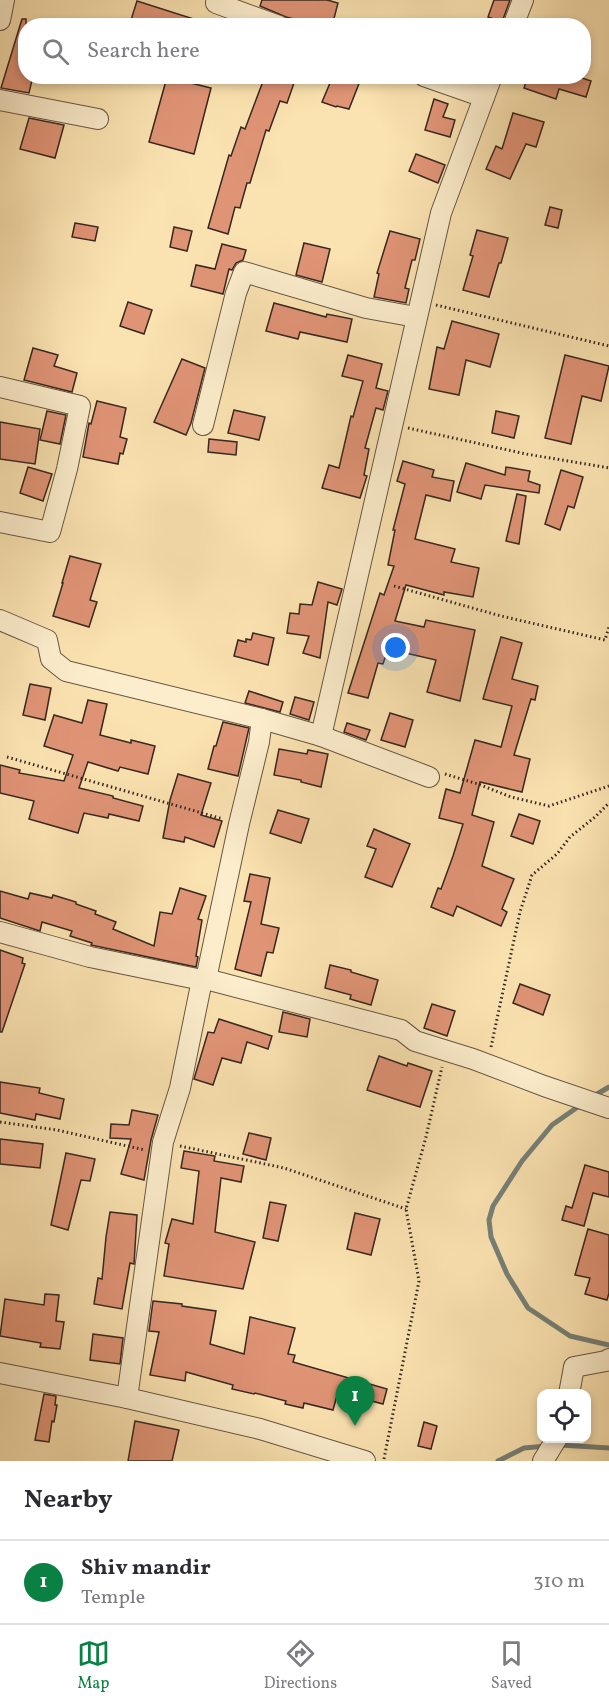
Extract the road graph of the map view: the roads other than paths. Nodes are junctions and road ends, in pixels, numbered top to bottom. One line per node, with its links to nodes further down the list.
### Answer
1 (4, 0): 6 (street)
2 (523, 0): 5 (street)
3 (216, 3): 4 (street)
4 (257, 18)
5 (516, 18)
6 (0, 20)
7 (447, 84): 9 (street)
8 (489, 84): 9 (street)
9 (484, 97): 12 (street)
10 (0, 100): 11 (street)
11 (98, 119)
12 (418, 309): 14 (street); 18 (street)
13 (0, 387): 15 (street)
14 (203, 425)
15 (0, 522)
16 (0, 621): 17 (street)
17 (262, 719): 18 (street); 21 (street)
18 (321, 736): 19 (street)
19 (429, 777)
20 (0, 932): 21 (street)
21 (204, 979): 22 (street); 26 (street)
22 (609, 1108)
23 (609, 1359): 25 (street)
24 (0, 1373): 26 (street)
25 (570, 1389)
26 (127, 1398): 28 (street)
27 (554, 1443): 29 (street)
28 (365, 1461)
29 (543, 1461)

